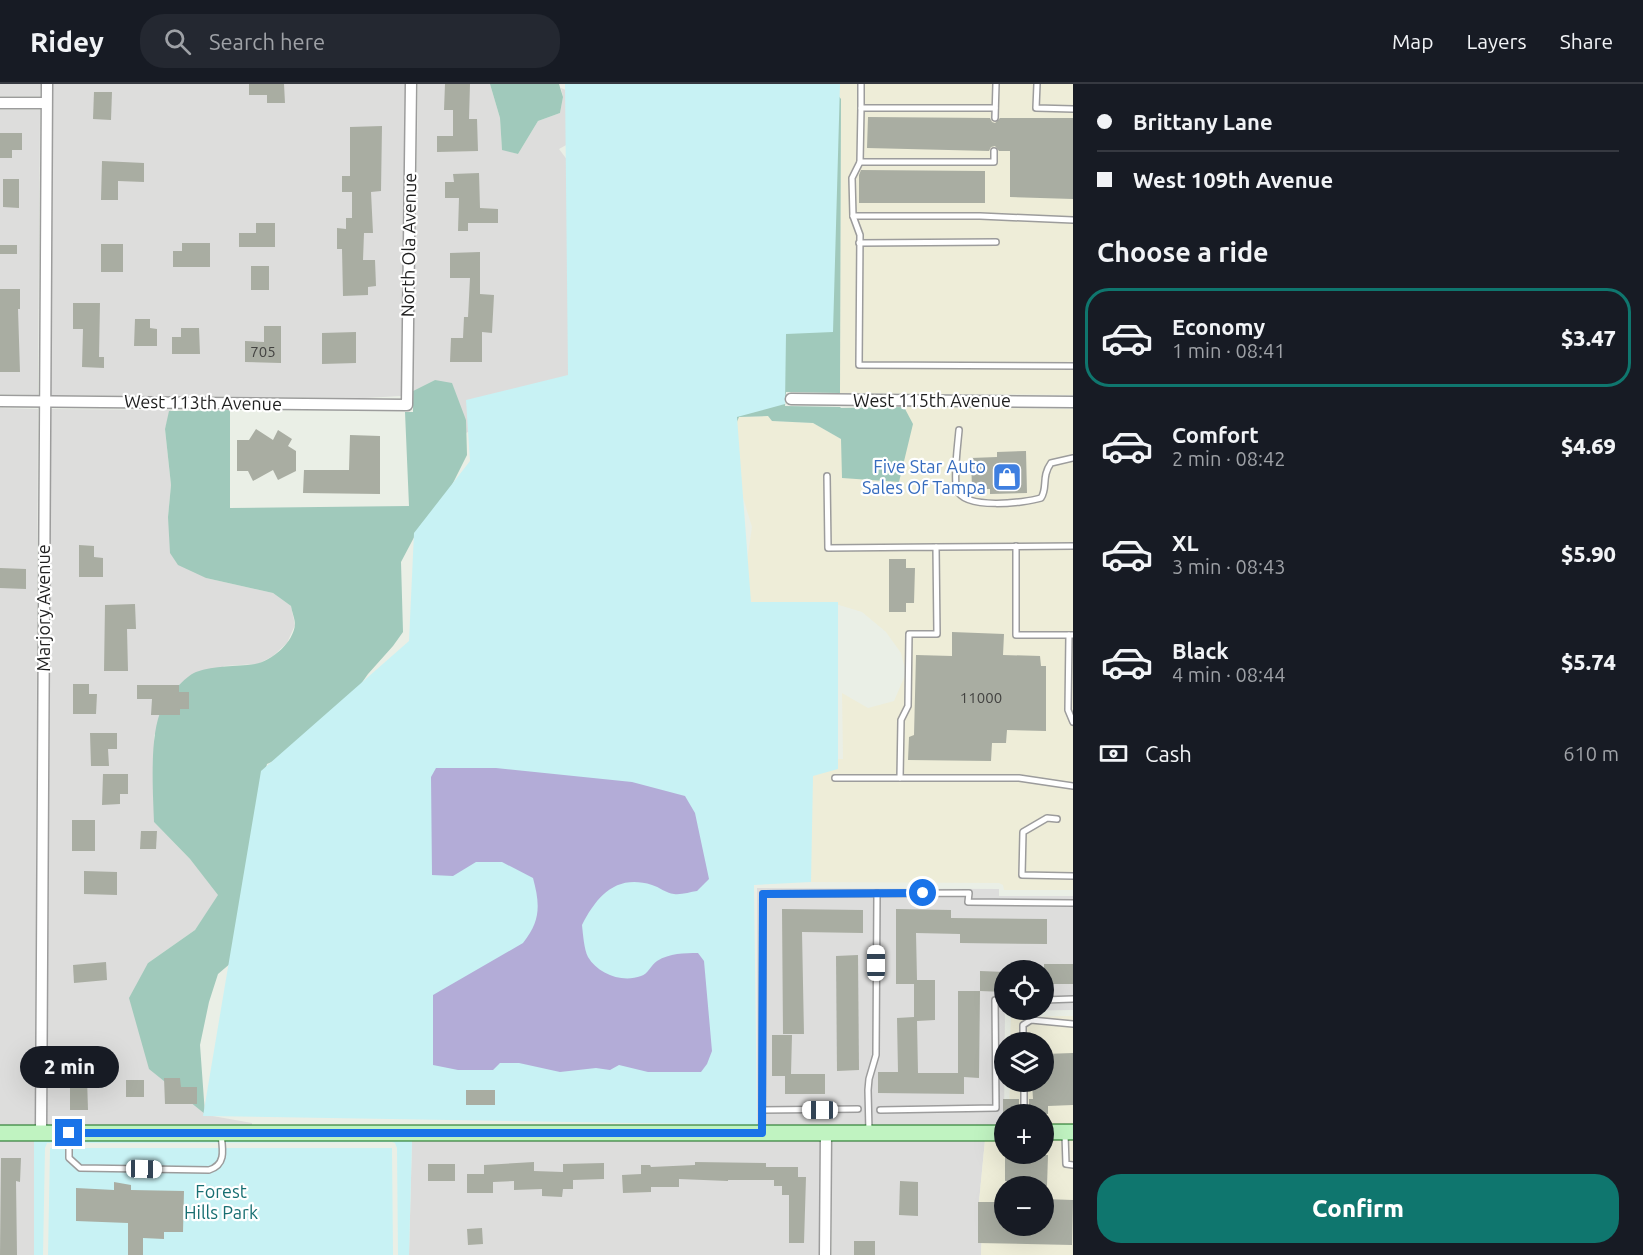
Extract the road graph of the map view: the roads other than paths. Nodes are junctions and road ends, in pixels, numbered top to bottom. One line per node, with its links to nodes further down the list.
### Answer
1 (47, 84): 7 (street, Marjory Avenue)
2 (411, 84): 23 (street, North Ola Avenue)
3 (861, 84): 8 (lane)
4 (996, 84): 9 (lane)
5 (1037, 84): 10 (lane)
6 (0, 103): 7 (street)
7 (46, 103): 21 (street, Marjory Avenue)
8 (861, 108): 9 (lane); 13 (lane)
9 (995, 108): 11 (lane)
10 (1073, 109)
11 (995, 118)
12 (994, 151): 13 (lane)
13 (860, 162): 14 (lane)
14 (853, 216): 15 (lane); 17 (lane)
15 (1073, 220)
16 (996, 242): 17 (lane)
17 (859, 243): 18 (lane)
18 (1073, 366)
19 (791, 399): 22 (street, West 115th Avenue)
20 (0, 401): 21 (street, West 113th Avenue)
21 (45, 402): 23 (street, West 113th Avenue); 49 (street, Marjory Avenue)
22 (1073, 402)
23 (407, 405)
24 (959, 430): 25 (lane)
25 (1073, 458)
26 (827, 476): 29 (lane)
27 (1016, 546): 28 (lane); 29 (lane); 30 (lane)
28 (1073, 546)
29 (936, 547): 33 (lane)
30 (1071, 635): 31 (lane)
31 (1073, 722)
32 (835, 778): 33 (lane)
33 (900, 778): 34 (lane)
34 (1073, 786)
35 (1057, 819): 36 (lane)
36 (1073, 876)
37 (877, 893): 38 (lane); 45 (lane); 54 (lane)
38 (1073, 903)
39 (1073, 999): 40 (lane)
40 (1054, 1000)
41 (995, 1020): 46 (lane)
42 (1073, 1024): 43 (lane)
43 (1023, 1032)
44 (858, 1109): 45 (lane)
45 (762, 1110): 52 (lane)
46 (880, 1110)
47 (1069, 1132): 56 (lane)
48 (0, 1133): 49 (street)
49 (41, 1133): 50 (street)
50 (69, 1133): 51 (street); 51 (lane)
51 (221, 1133): 52 (street)
52 (762, 1133): 53 (street)
53 (826, 1133): 54 (street); 57 (street)
54 (869, 1133): 55 (street)
55 (994, 1133)
56 (1073, 1165)
57 (825, 1255)

